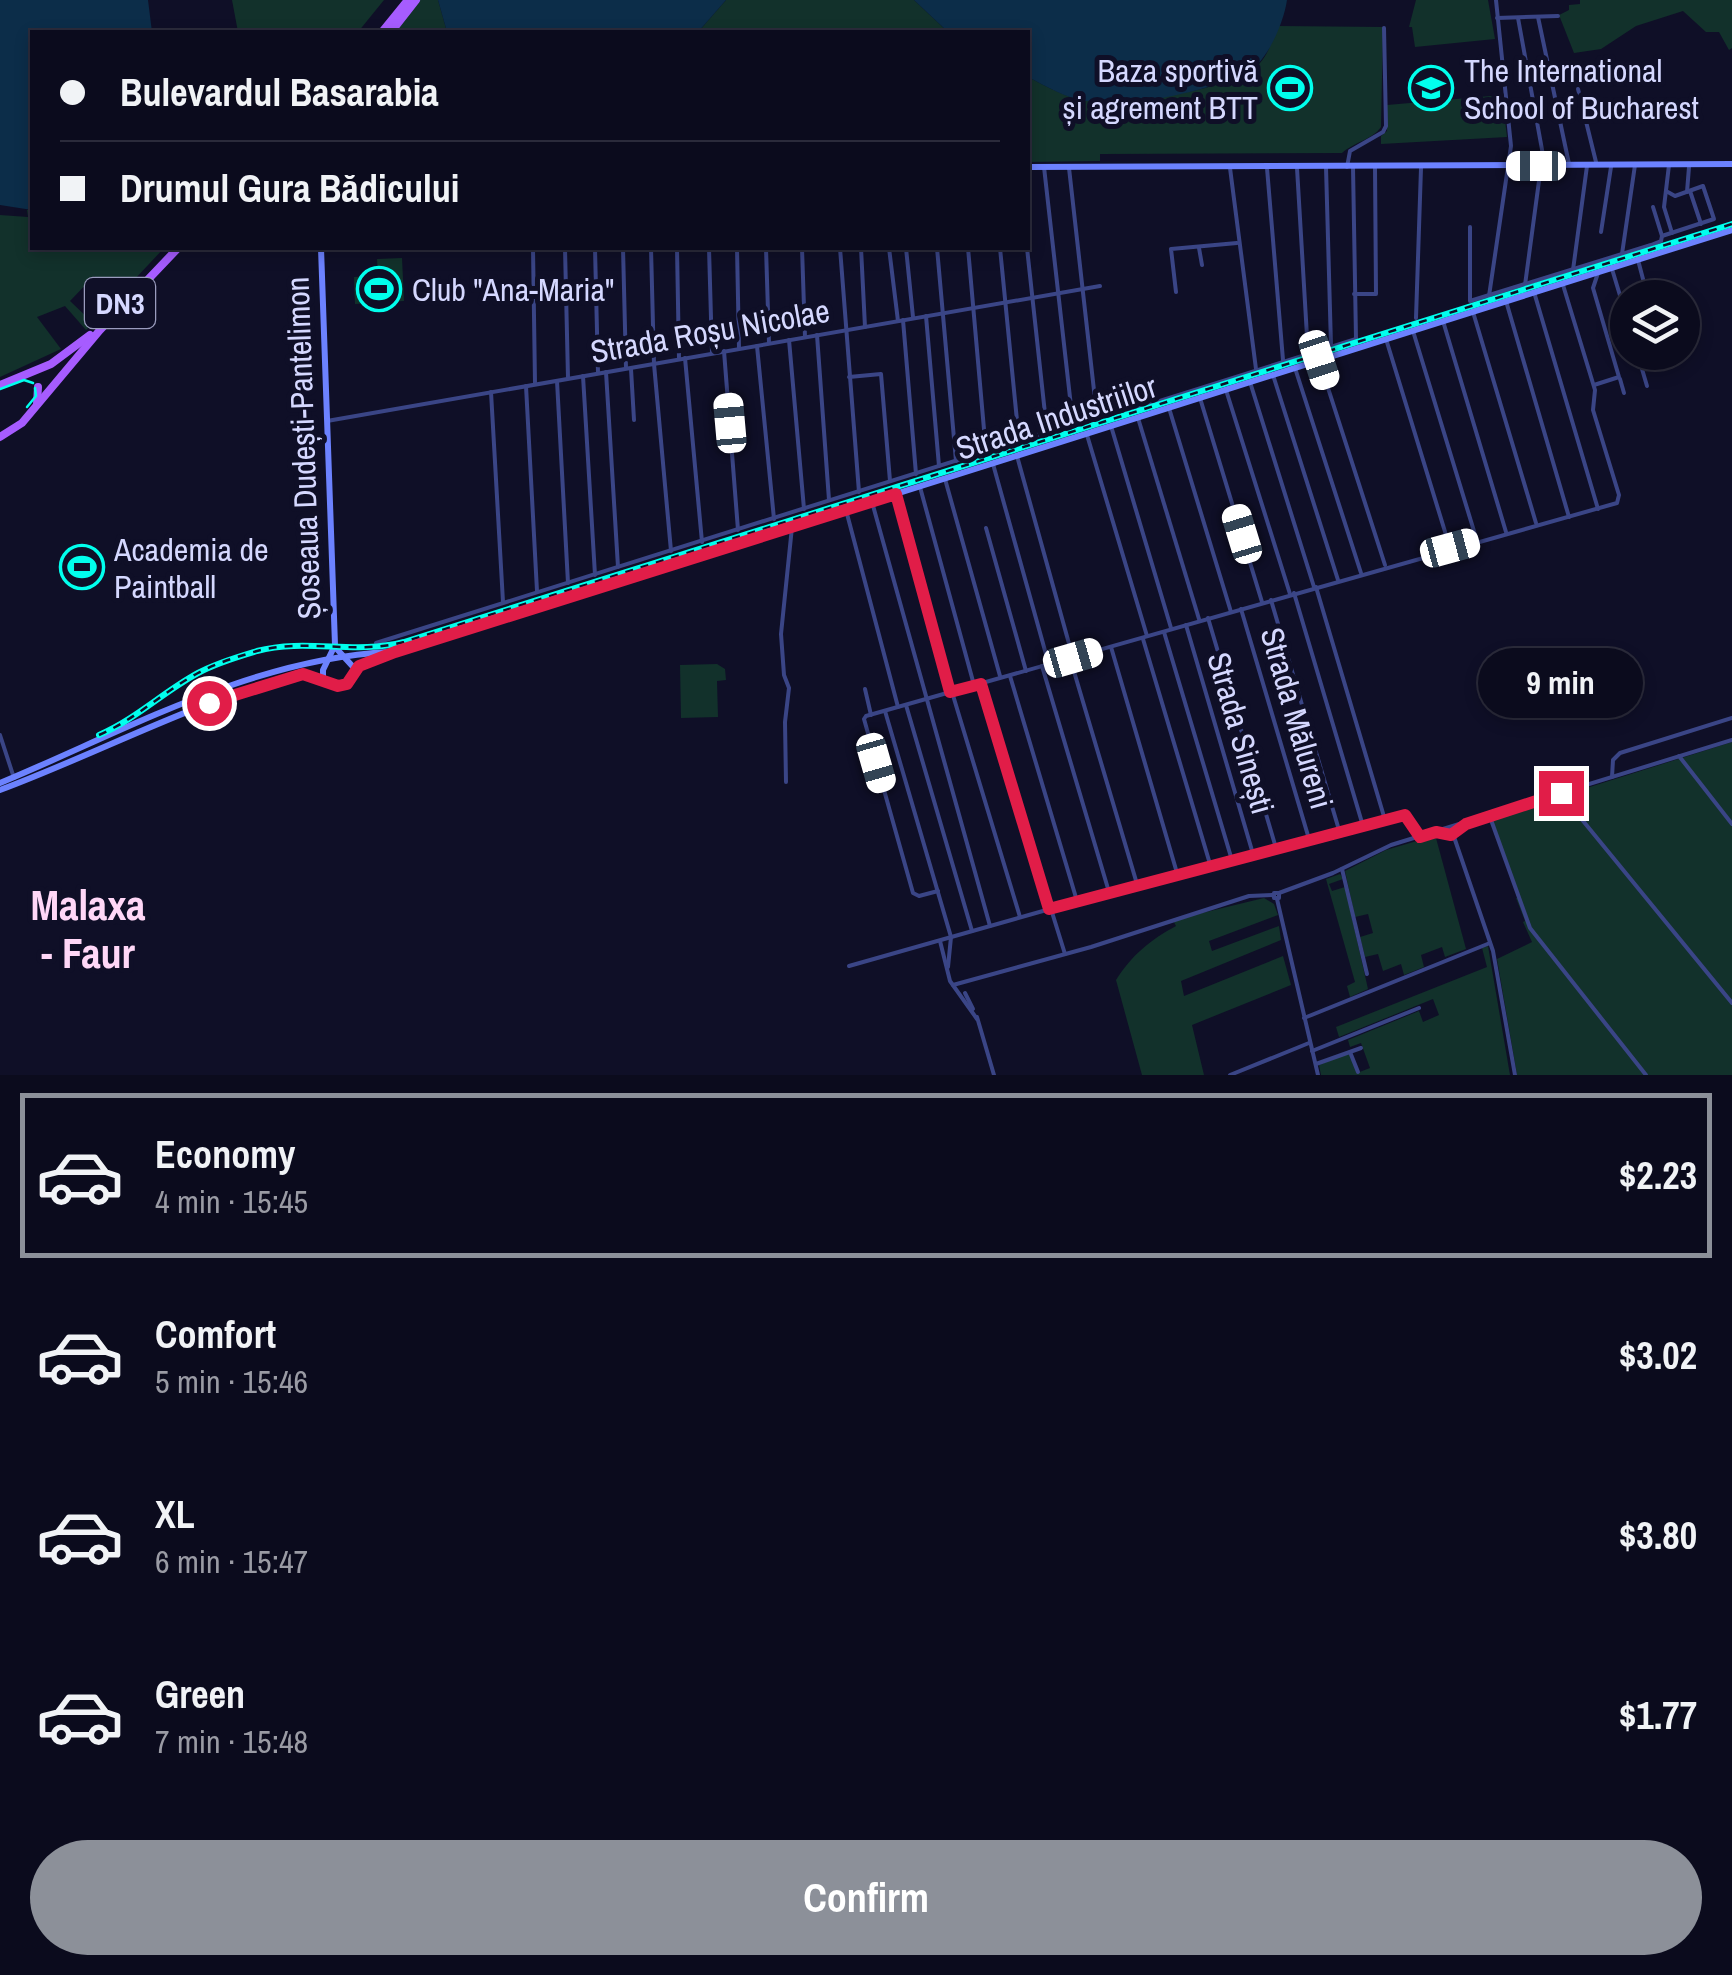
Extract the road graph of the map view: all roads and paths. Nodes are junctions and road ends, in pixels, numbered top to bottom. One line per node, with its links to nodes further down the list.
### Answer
1 (408, 0): 9 (main road)
2 (416, 0): 10 (main road)
3 (1496, 0): 6 (street)
4 (1558, 16): 5 (street)
5 (1538, 17): 7 (street); 13 (street)
6 (1497, 18): 7 (street); 22 (street)
7 (1518, 18): 23 (street)
8 (1384, 28): 26 (street)
9 (384, 30)
10 (393, 30)
11 (1578, 89): 14 (street)
12 (1732, 164): 18 (main road)
13 (1569, 165): 14 (main road); 23 (main road)
14 (1592, 165): 15 (main road); 67 (street)
15 (1611, 165): 16 (main road); 37 (street)
16 (1635, 165): 17 (main road); 63 (street)
17 (1670, 165): 18 (main road); 31 (street)
18 (1689, 165): 32 (street)
19 (1044, 166): 20 (main road); 24 (main road); 79 (street)
20 (1068, 166): 28 (main road); 76 (street)
21 (1421, 166): 22 (main road); 27 (main road); 90 (street)
22 (1506, 166): 23 (main road); 81 (street)
23 (1543, 166): 73 (street)
24 (1030, 167)
25 (1326, 167): 26 (main road); 30 (main road); 102 (street)
26 (1350, 167): 27 (main road); 80 (street)
27 (1375, 167): 80 (street)
28 (1230, 168): 29 (main road); 40 (street)
29 (1267, 168): 30 (main road); 108 (street)
30 (1297, 168): 105 (street)
31 (1666, 191): 32 (street); 38 (street)
32 (1689, 191): 34 (street); 34 (street)
33 (1653, 207): 39 (street)
34 (1701, 224): 38 (street)
35 (1470, 226): 81 (street)
36 (1732, 230): 64 (main road, Strada Industriilor)
37 (1601, 232)
38 (1672, 233): 39 (street)
39 (1662, 236): 63 (street)
40 (1240, 243): 41 (street); 113 (street)
41 (1200, 248): 65 (street); 77 (street)
42 (173, 250): 117 (main road, DN3)
43 (173, 250): 134 (main road, DN3)
44 (321, 250): 139 (main road, Șoseaua Dudești-Pantelimon)
45 (533, 250): 125 (street)
46 (565, 250): 122 (street)
47 (596, 250): 116 (street)
48 (623, 250): 111 (street)
49 (650, 250): 110 (street)
50 (678, 250): 107 (street)
51 (709, 250): 106 (street)
52 (737, 250): 103 (street)
53 (766, 250): 100 (street)
54 (802, 250): 97 (street)
55 (840, 250): 94 (street)
56 (861, 250): 93 (street)
57 (889, 250): 91 (street)
58 (906, 250): 89 (street)
59 (937, 250): 87 (street)
60 (968, 250): 85 (street)
61 (1000, 250): 84 (street)
62 (1027, 250): 82 (street)
63 (1622, 254): 67 (street)
64 (1638, 260): 66 (main road, Strada Industriilor); 71 (street)
65 (1202, 265)
66 (1612, 268): 68 (main road, Strada Industriilor); 70 (street)
67 (1572, 270): 73 (street)
68 (1599, 272): 69 (main road, Strada Industriilor); 75 (street)
69 (1579, 278): 72 (main road, Strada Industriilor); 75 (street)
70 (1616, 280)
71 (1643, 280)
72 (1562, 284): 78 (main road, Strada Industriilor); 126 (street)
73 (1525, 285): 81 (street)
74 (1100, 286): 76 (street, Strada Roșu Nicolae)
75 (1593, 288): 121 (street)
76 (1082, 289): 79 (street, Strada Roșu Nicolae); 136 (street)
77 (1176, 292)
78 (1534, 292): 83 (main road, Strada Industriilor); 163 (street)
79 (1058, 293): 82 (street, Strada Roșu Nicolae); 140 (street)
80 (1354, 294): 102 (street)
81 (1489, 296)
82 (1032, 298): 84 (street, Strada Roșu Nicolae); 143 (street)
83 (1506, 301): 86 (main road, Strada Industriilor); 164 (street)
84 (1005, 302): 85 (street, Strada Roșu Nicolae); 146 (street)
85 (973, 308): 87 (street, Strada Roșu Nicolae); 148 (street)
86 (1474, 312): 92 (main road, Strada Industriilor); 166 (street)
87 (943, 313): 88 (street, Strada Roșu Nicolae); 150 (street)
88 (926, 316): 89 (street, Strada Roșu Nicolae); 152 (street)
89 (914, 318): 91 (street, Strada Roșu Nicolae)
90 (1416, 318)
91 (900, 320): 93 (street, Strada Roșu Nicolae); 153 (street)
92 (1443, 321): 95 (main road, Strada Industriilor); 171 (street)
93 (866, 327): 94 (street, Strada Roșu Nicolae)
94 (844, 330): 96 (street, Strada Roșu Nicolae); 120 (street)
95 (1413, 330): 98 (main road, Strada Industriilor); 172 (street)
96 (817, 335): 97 (street, Strada Roșu Nicolae); 159 (street)
97 (804, 337): 99 (street, Strada Roșu Nicolae)
98 (1386, 339): 109 (main road, Strada Industriilor); 175 (street)
99 (789, 340): 100 (street, Strada Roșu Nicolae); 161 (street)
100 (769, 344): 101 (street, Strada Roșu Nicolae)
101 (757, 346): 103 (street, Strada Roșu Nicolae); 165 (street)
102 (1331, 346): 105 (street)
103 (738, 349): 104 (street, Strada Roșu Nicolae)
104 (724, 352): 106 (street, Strada Roșu Nicolae); 169 (street)
105 (1308, 353): 108 (street)
106 (712, 354): 107 (street, Strada Roșu Nicolae)
107 (682, 359): 110 (street, Strada Roșu Nicolae); 173 (street)
108 (1283, 360): 113 (street)
109 (1319, 360): 112 (main road, Strada Industriilor); 177 (street)
110 (654, 364): 111 (street, Strada Roșu Nicolae); 176 (street)
111 (628, 368): 115 (street, Strada Roșu Nicolae); 138 (street)
112 (1295, 368): 118 (main road, Strada Industriilor); 179 (street)
113 (1256, 369): 136 (street)
114 (1642, 370): 129 (street)
115 (606, 372): 116 (street, Strada Roșu Nicolae); 178 (street)
116 (598, 373): 119 (street, Strada Roșu Nicolae)
117 (28, 374): 127 (main road, DN3); 134 (main road)
118 (1273, 375): 124 (main road, Strada Industriilor); 181 (street)
119 (583, 376): 122 (street, Strada Roșu Nicolae); 180 (street)
120 (849, 377): 155 (street); 157 (street)
121 (1620, 377): 126 (street); 132 (street)
122 (568, 379): 123 (street, Strada Roșu Nicolae)
123 (557, 380): 125 (street, Strada Roșu Nicolae); 182 (street)
124 (1250, 382): 130 (main road, Strada Industriilor); 183 (street)
125 (535, 384): 128 (street, Strada Roșu Nicolae)
126 (1594, 384): 163 (street)
127 (0, 385)
128 (526, 386): 131 (street, Strada Roșu Nicolae); 184 (street)
129 (1646, 386)
130 (1226, 390): 133 (main road, Strada Industriilor); 185 (street)
131 (491, 392): 139 (street, Strada Roșu Nicolae); 188 (street)
132 (1624, 393)
133 (1200, 398): 135 (main road, Strada Industriilor); 187 (street)
134 (35, 408): 142 (main road, DN3)
135 (1168, 408): 137 (main road, Strada Industriilor); 190 (street, Strada Mălureni)
136 (1096, 417): 140 (street)
137 (1138, 418): 141 (main road, Strada Industriilor); 192 (street)
138 (634, 420)
139 (327, 421): 199 (main road, Șoseaua Dudești-Pantelimon)
140 (1072, 424): 143 (street)
141 (1111, 426): 144 (main road, Strada Industriilor); 194 (street)
142 (18, 427): 145 (main road, DN3); 147 (main road)
143 (1047, 432): 146 (street)
144 (1087, 434): 149 (main road, Strada Industriilor); 196 (street)
145 (0, 437)
146 (1018, 442): 148 (street)
147 (0, 446)
148 (986, 452): 150 (street)
149 (1017, 456): 151 (main road, Strada Industriilor); 203 (street)
150 (956, 462): 152 (street)
151 (993, 464): 154 (main road, Strada Industriilor); 204 (street)
152 (939, 467): 153 (street)
153 (916, 474): 155 (street)
154 (946, 479): 156 (main road, Strada Industriilor); 208 (street)
155 (890, 482): 157 (street)
156 (920, 487): 158 (main road, Strada Industriilor); 210 (street)
157 (859, 492): 159 (street)
158 (896, 494): 160 (main road, Strada Industriilor); 212 (street)
159 (829, 501): 161 (street)
160 (872, 502): 162 (main road, Strada Industriilor); 213 (street)
161 (804, 509): 165 (street)
162 (846, 510): 167 (main road, Strada Industriilor); 215 (street)
163 (1598, 510): 164 (street)
164 (1569, 517): 166 (street)
165 (774, 519): 169 (street)
166 (1537, 524): 171 (street)
167 (792, 527): 170 (main road, Strada Industriilor); 174 (street)
168 (986, 528): 206 (street)
169 (738, 530): 173 (street)
170 (783, 530): 174 (street); 200 (main road, Strada Industriilor)
171 (1506, 533): 172 (street)
172 (1477, 541): 175 (street)
173 (702, 542): 176 (street)
174 (789, 542): 225 (street)
175 (1450, 548): 177 (street)
176 (671, 552): 178 (street)
177 (1385, 566): 179 (street)
178 (618, 568): 180 (street)
179 (1361, 574): 181 (street)
180 (595, 575): 182 (street)
181 (1338, 580): 183 (street)
182 (568, 583): 184 (street)
183 (1315, 587): 185 (street); 229 (street)
184 (537, 592): 188 (street)
185 (1292, 594): 186 (street); 231 (street)
186 (1270, 600): 187 (street); 233 (street)
187 (1262, 602): 189 (street)
188 (503, 603): 197 (street)
189 (1241, 609): 190 (street); 235 (street, Strada Mălureni)
190 (1231, 612): 191 (street)
191 (1208, 618): 192 (street); 236 (street)
192 (1200, 621): 193 (street)
193 (1186, 625): 194 (street); 237 (street, Strada Sinești)
194 (1172, 629): 195 (street)
195 (1164, 632): 196 (street); 238 (street)
196 (1144, 637): 198 (street); 239 (street)
197 (376, 643)
198 (1110, 647): 203 (street); 241 (street)
199 (335, 648): 201 (main road, Șoseaua Dudești-Pantelimon); 202 (main road, Șoseaua Dudești-Pantelimon)
200 (395, 652): 201 (main road, Strada Industriilor); 205 (main road, Strada Industriilor)
201 (345, 657): 202 (main road, Strada Industriilor); 205 (main road, Șoseaua Dudești-Pantelimon)
202 (329, 658): 209 (main road, Șoseaua Dudești-Pantelimon); 223 (main road, Strada Industriilor)
203 (1072, 658): 204 (street); 242 (street)
204 (1046, 665): 206 (street); 244 (street)
205 (356, 669): 209 (main road, Strada Industriilor)
206 (1026, 671): 207 (street)
207 (1010, 676): 208 (street); 246 (street)
208 (1001, 678): 210 (street)
209 (323, 681): 223 (main road)
210 (978, 685): 212 (street); 247 (street)
211 (865, 689): 217 (street)
212 (951, 692): 213 (street); 248 (street)
213 (924, 700): 214 (street); 249 (street)
214 (906, 704): 215 (street); 250 (street)
215 (898, 707): 216 (street)
216 (884, 711): 217 (street); 243 (street)
217 (869, 716): 243 (street)
218 (1732, 718): 222 (street)
219 (0, 734): 223 (street)
220 (1732, 740): 221 (street)
221 (1679, 756): 222 (street); 230 (street)
222 (1612, 777): 227 (street)
223 (15, 781): 224 (main road); 226 (main road)
224 (0, 782)
225 (786, 782)
226 (0, 790)
227 (1561, 793): 228 (street); 257 (street)
228 (1489, 816): 232 (street); 270 (street)
229 (1385, 820): 231 (street); 234 (street)
230 (1732, 824)
231 (1363, 826): 233 (street)
232 (1452, 830): 234 (street); 252 (street)
233 (1339, 832): 235 (street)
234 (1420, 837): 240 (street)
235 (1309, 840): 236 (street)
236 (1276, 848): 237 (street)
237 (1253, 854): 238 (street)
238 (1232, 858): 239 (street)
239 (1210, 864): 241 (street)
240 (1342, 870): 245 (street); 255 (street)
241 (1177, 873): 242 (street)
242 (1137, 884): 244 (street)
243 (938, 891): 251 (street)
244 (1109, 892): 246 (street)
245 (1276, 896): 253 (street); 259 (street)
246 (1077, 901): 247 (street)
247 (1049, 909): 248 (street); 253 (street)
248 (1020, 917): 249 (street)
249 (990, 926): 250 (street)
250 (972, 931): 251 (street)
251 (946, 943): 254 (street); 256 (street)
252 (1490, 943): 259 (street); 269 (street)
253 (1065, 954): 256 (street)
254 (850, 966)
255 (1367, 974)
256 (960, 989): 266 (street)
257 (1732, 1003)
258 (1419, 1008): 262 (street)
259 (1304, 1018): 260 (street)
260 (1310, 1042): 262 (street); 267 (street)
261 (1361, 1048): 263 (street)
262 (1312, 1052): 264 (street)
263 (1350, 1052): 264 (street); 265 (street)
264 (1316, 1064): 268 (street)
265 (1358, 1072)
266 (994, 1075)
267 (1230, 1075)
268 (1318, 1075)
269 (1515, 1075)
270 (1646, 1075)

